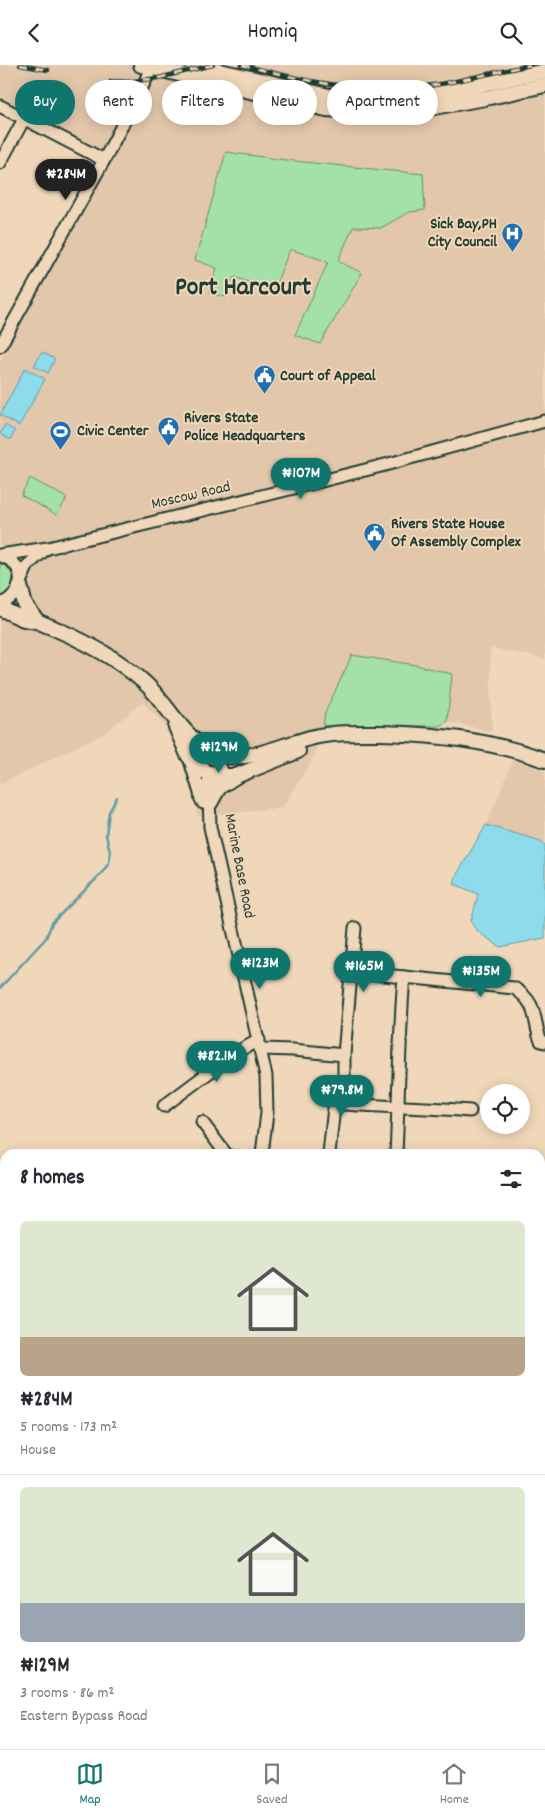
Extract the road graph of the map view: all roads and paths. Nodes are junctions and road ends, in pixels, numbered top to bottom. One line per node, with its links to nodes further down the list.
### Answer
1 (193, 65): 3 (main road)
2 (146, 66): 4 (main road); 9 (street)
3 (545, 71)
4 (545, 85)
5 (0, 106): 6 (street)
6 (15, 114)
7 (21, 125): 10 (street)
8 (36, 125): 9 (street)
9 (104, 160): 11 (street)
10 (0, 163)
11 (0, 346)
12 (545, 421): 13 (street, Moscow Road)
13 (48, 548): 14 (street, Moscow Road); 15 (street, Moscow Road)
14 (0, 556): 15 (street)
15 (20, 583): 16 (street, Moscow Road); 18 (main road)
16 (0, 604)
17 (0, 608): 18 (main road)
18 (37, 621): 19 (main road)
19 (169, 712): 20 (main road); 22 (main road)
20 (186, 733): 23 (main road); 26 (street)
21 (381, 733): 23 (main road); 24 (main road); 25 (main road)
22 (188, 755): 26 (main road); 26 (street)
23 (247, 756): 26 (main road)
24 (545, 759)
25 (236, 775): 26 (main road); 26 (main road)
26 (208, 787): 31 (street, Marine Base Road)
27 (355, 928): 28 (street)
28 (352, 973): 29 (street); 32 (street)
29 (404, 977): 30 (street); 35 (street)
30 (545, 1042)
31 (260, 1045): 32 (street); 34 (street); 39 (street, Marine Base Road)
32 (344, 1055): 33 (street)
33 (344, 1105): 35 (street); 40 (street)
34 (164, 1106)
35 (398, 1107): 36 (street); 41 (street)
36 (470, 1111)
37 (202, 1121): 38 (street)
38 (222, 1149)
39 (263, 1149)
40 (330, 1149)
41 (396, 1149)

